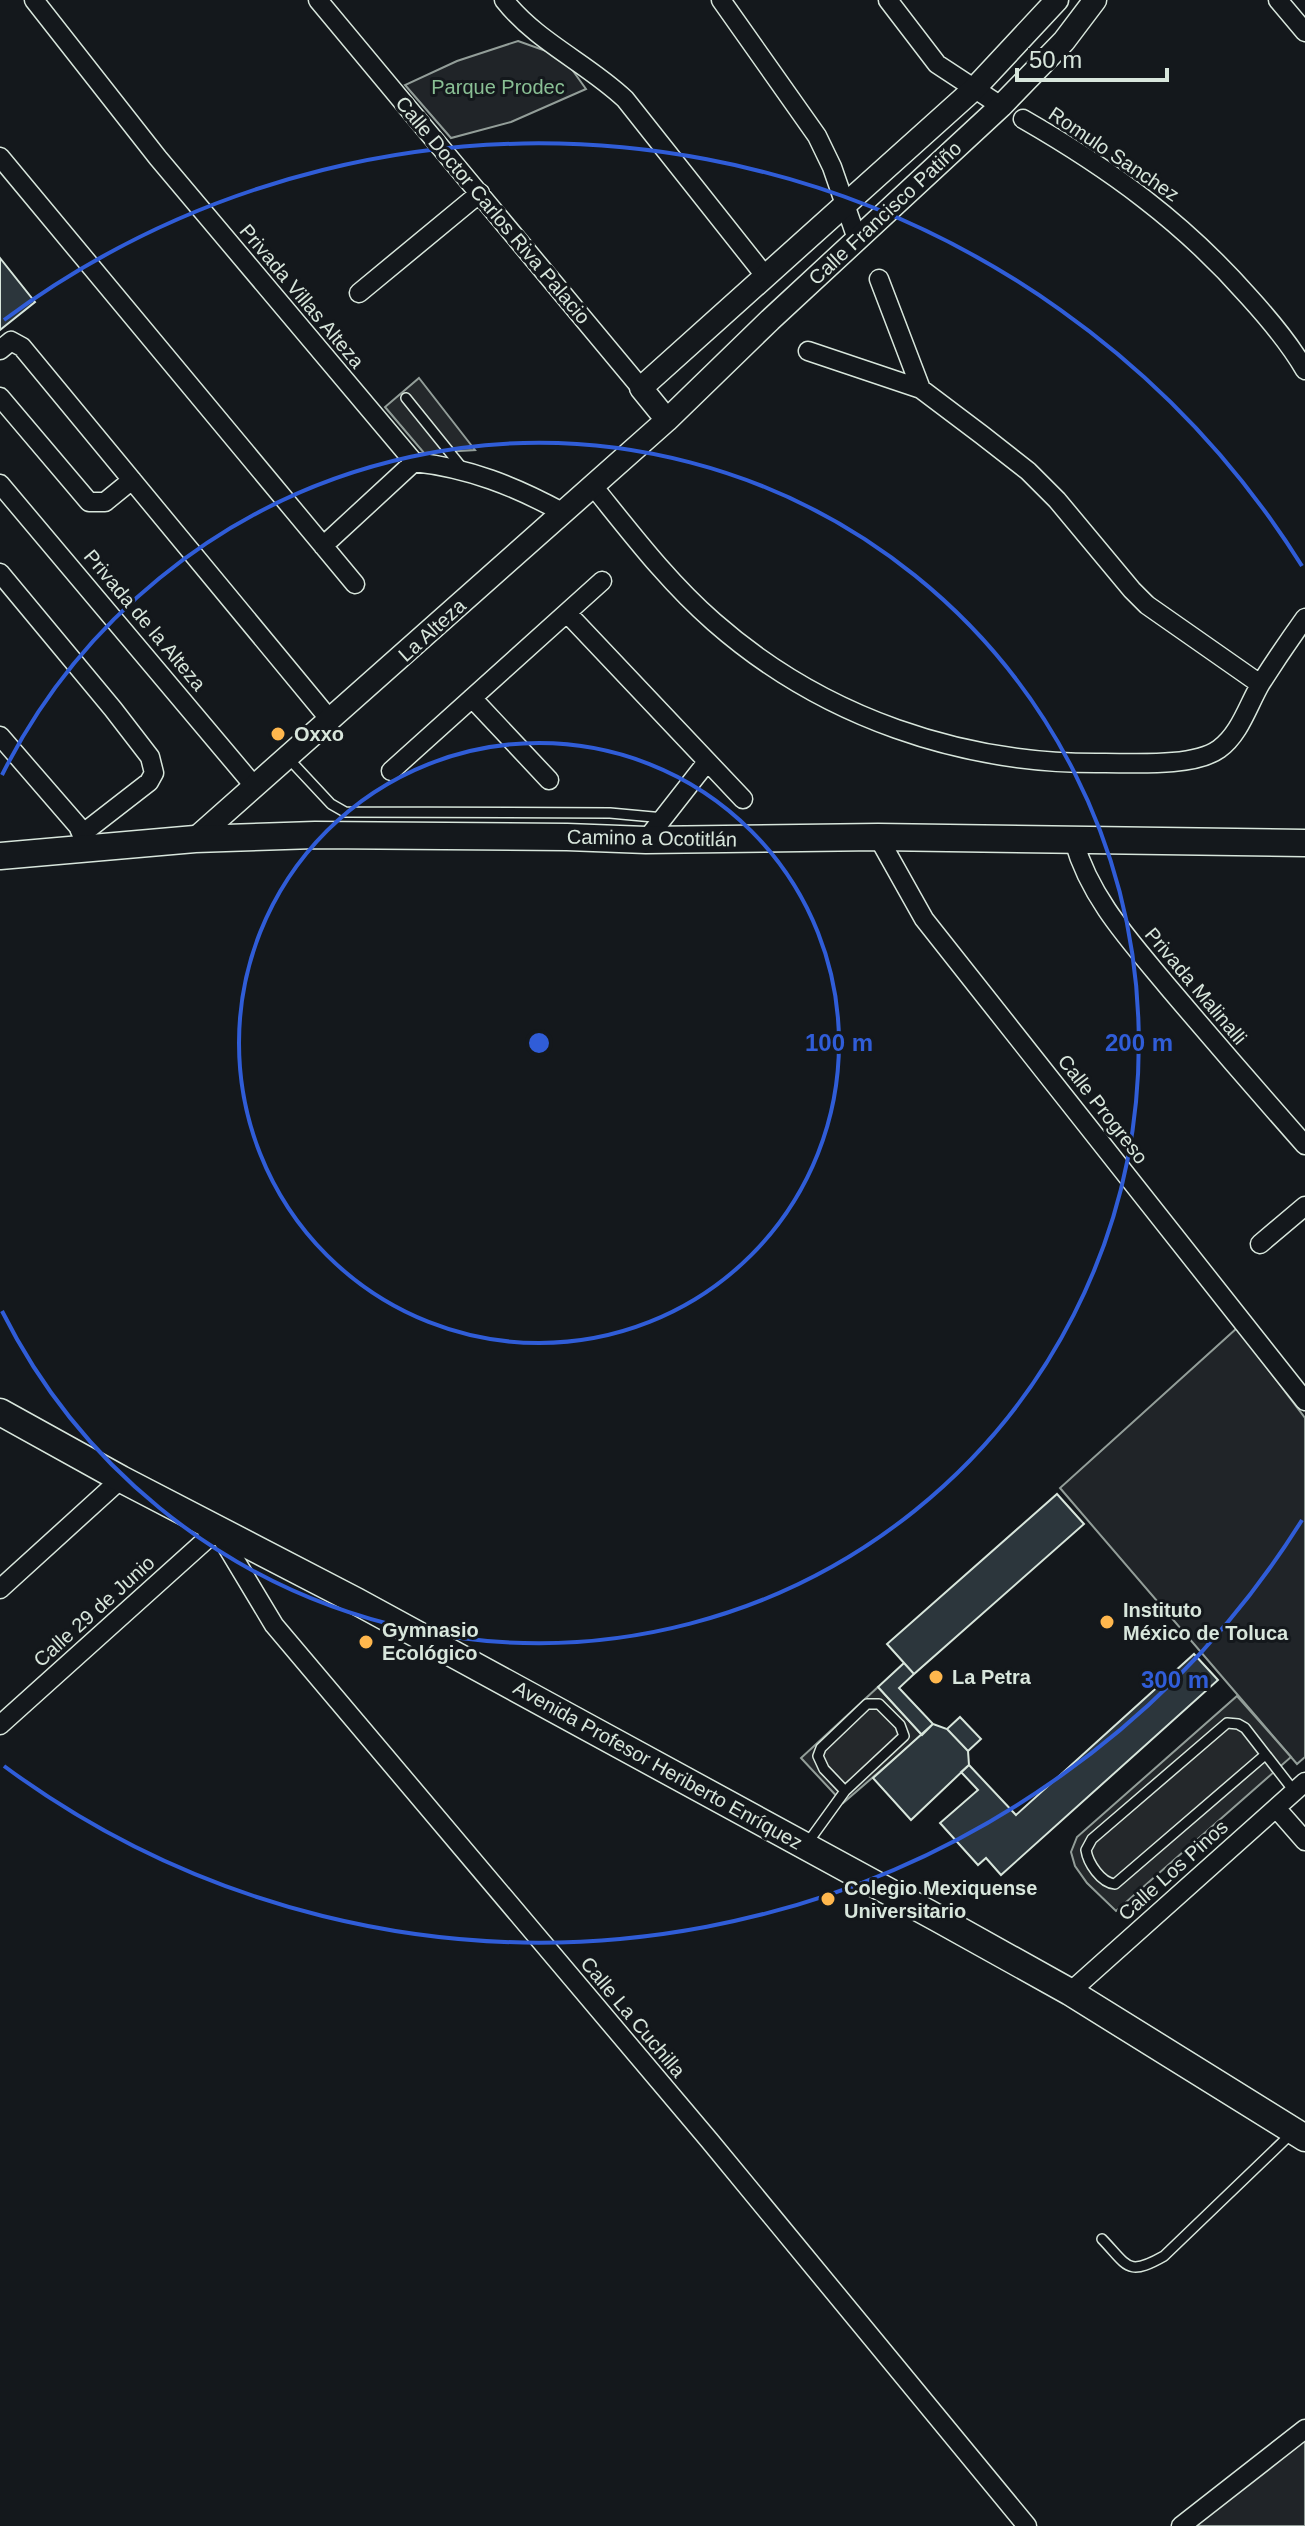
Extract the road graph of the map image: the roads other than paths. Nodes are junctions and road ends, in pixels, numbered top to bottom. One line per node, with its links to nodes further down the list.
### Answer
1 (34, 0): 28 (street, Privada Villas Alteza)
2 (318, 0): 14 (street, Calle Doctor Carlos Riva Palacio)
3 (504, 0): 17 (street)
4 (721, 0): 15 (street)
5 (888, 0): 10 (street)
6 (1095, 0): 11 (street, Calle Francisco Patiño)
7 (1278, 0): 9 (street)
8 (1048, 4): 10 (street, Calle Francisco Patiño)
9 (1305, 32)
10 (974, 89): 11 (street); 15 (street, Calle Francisco Patiño)
11 (1001, 106): 16 (street, Calle Francisco Patiño)
12 (1023, 119): 22 (street, Romulo Sanchez)
13 (0, 157): 34 (street)
14 (480, 193): 19 (street); 23 (street, Calle Doctor Carlos Riva Palacio)
15 (845, 207): 16 (street); 17 (street, Calle Francisco Patiño)
16 (857, 239): 27 (street, Calle Francisco Patiño)
17 (766, 277): 23 (street, Calle Francisco Patiño)
18 (879, 279): 24 (street)
19 (359, 293)
20 (0, 350): 30 (street)
21 (808, 351): 24 (street)
22 (1305, 370)
23 (641, 388): 27 (street, Calle Doctor Carlos Riva Palacio)
24 (921, 389): 40 (street)
25 (0, 397): 30 (street)
26 (406, 398): 29 (lane)
27 (667, 420): 32 (street, La Alteza)
28 (414, 462): 29 (street); 34 (street)
29 (464, 470): 33 (street)
30 (132, 480): 42 (street)
31 (0, 484): 48 (street, Privada de la Alteza)
32 (593, 486): 33 (street, La Alteza); 40 (street)
33 (562, 512): 42 (street, La Alteza)
34 (323, 546): 37 (street)
35 (0, 573): 55 (street)
36 (602, 581): 38 (street)
37 (355, 584)
38 (567, 613): 41 (street); 45 (street)
39 (1305, 618): 40 (street)
40 (1260, 684)
41 (472, 698): 46 (street); 47 (street)
42 (331, 721): 44 (street, La Alteza)
43 (0, 736): 55 (street)
44 (288, 758): 48 (street, La Alteza); 50 (lane)
45 (707, 762): 49 (street); 50 (street)
46 (391, 771)
47 (549, 780)
48 (255, 787): 52 (street, La Alteza)
49 (743, 799)
50 (664, 818): 53 (street)
51 (878, 837): 53 (main road, Camino a Ocotitlán); 54 (main road, Camino a Ocotitlán); 61 (street, Calle Progreso)
52 (195, 839): 53 (main road, Camino a Ocotitlán); 55 (main road, Camino a Ocotitlán)
53 (646, 840)
54 (1074, 841): 56 (main road, Camino a Ocotitlán); 58 (street, Privada Malinalli)
55 (85, 842): 57 (main road, Camino a Ocotitlán)
56 (1305, 843)
57 (0, 856)
58 (1305, 1145)
59 (1305, 1206): 60 (street)
60 (1260, 1244)
61 (1305, 1401)
62 (0, 1412): 63 (main road, Avenida Profesor Heriberto Enríquez)
63 (121, 1479): 64 (main road, Avenida Profesor Heriberto Enríquez); 65 (street)
64 (217, 1530): 66 (street, Calle 29 de Junio); 72 (main road, Avenida Profesor Heriberto Enríquez); 77 (street, Calle La Cuchilla)
65 (0, 1589)
66 (0, 1725)
67 (1265, 1755): 67 (lane); 68 (lane)
68 (1300, 1787): 70 (street, Calle Los Pinos)
69 (845, 1791): 69 (lane); 72 (lane)
70 (1276, 1808): 71 (street); 73 (street, Calle Los Pinos)
71 (1305, 1841)
72 (806, 1845): 73 (main road, Avenida Profesor Heriberto Enríquez)
73 (1070, 1992): 74 (main road, Avenida Profesor Heriberto Enríquez)
74 (1302, 2130): 75 (lane)
75 (1102, 2239)
76 (1305, 2429): 78 (street)
77 (1027, 2526)
78 (1181, 2526)

